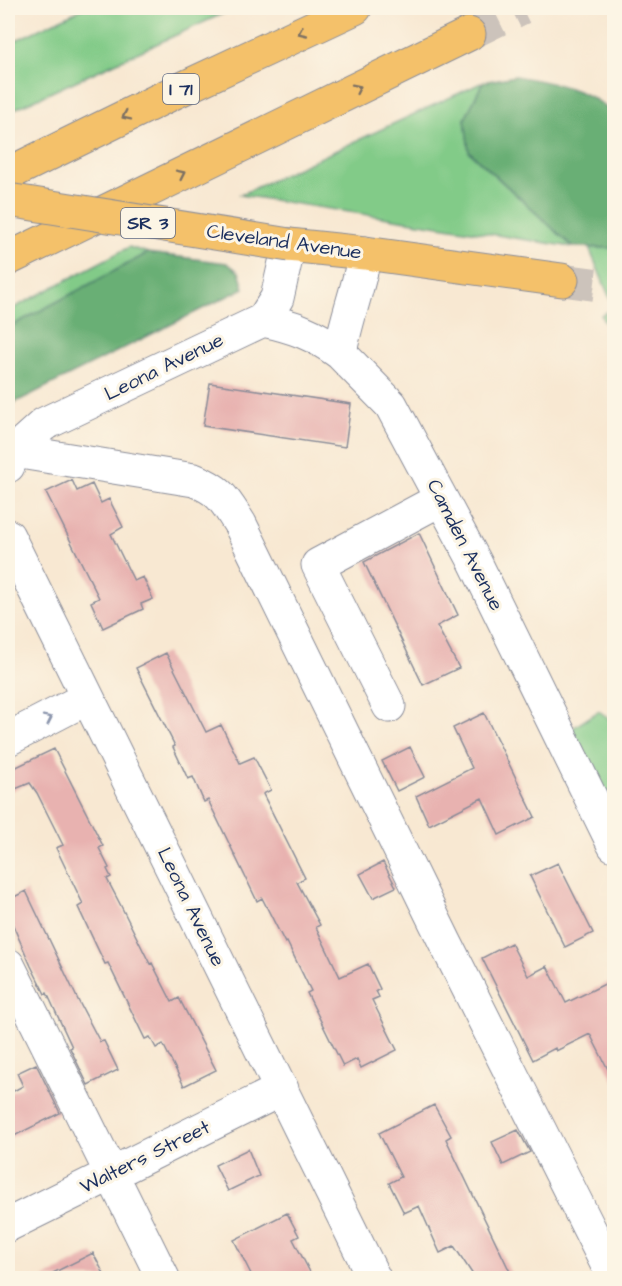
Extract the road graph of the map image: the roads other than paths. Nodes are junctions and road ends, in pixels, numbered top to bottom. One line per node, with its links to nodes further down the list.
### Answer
1 (355, 8): 3 (main road, I 71, one-way to 3)
2 (469, 34): 7 (main road, one-way to 2)
3 (8, 174)
4 (8, 200): 5 (main road, Cleveland Avenue / SR 3, bridge)
5 (289, 245): 6 (main road, Cleveland Avenue / SR 3); 9 (street)
6 (365, 253): 8 (main road, Cleveland Avenue / SR 3); 10 (street)
7 (8, 259)
8 (562, 280)
9 (262, 320): 10 (street, Camden Avenue); 11 (street, Leona Avenue)
10 (340, 353): 12 (street, Camden Avenue)
11 (11, 459): 24 (street)
12 (441, 499): 15 (street); 17 (street, Camden Avenue)
13 (8, 536): 14 (street, Leona Avenue)
14 (87, 698): 16 (street, one-way to 14); 19 (street, Leona Avenue)
15 (389, 706)
16 (8, 739)
17 (615, 845)
18 (8, 969): 20 (street)
19 (282, 1089): 20 (street, Walters Street); 23 (street, Leona Avenue)
20 (112, 1174): 21 (street, Walters Street); 22 (street)
21 (8, 1225)
22 (164, 1278)
23 (374, 1278)
24 (614, 1278)

